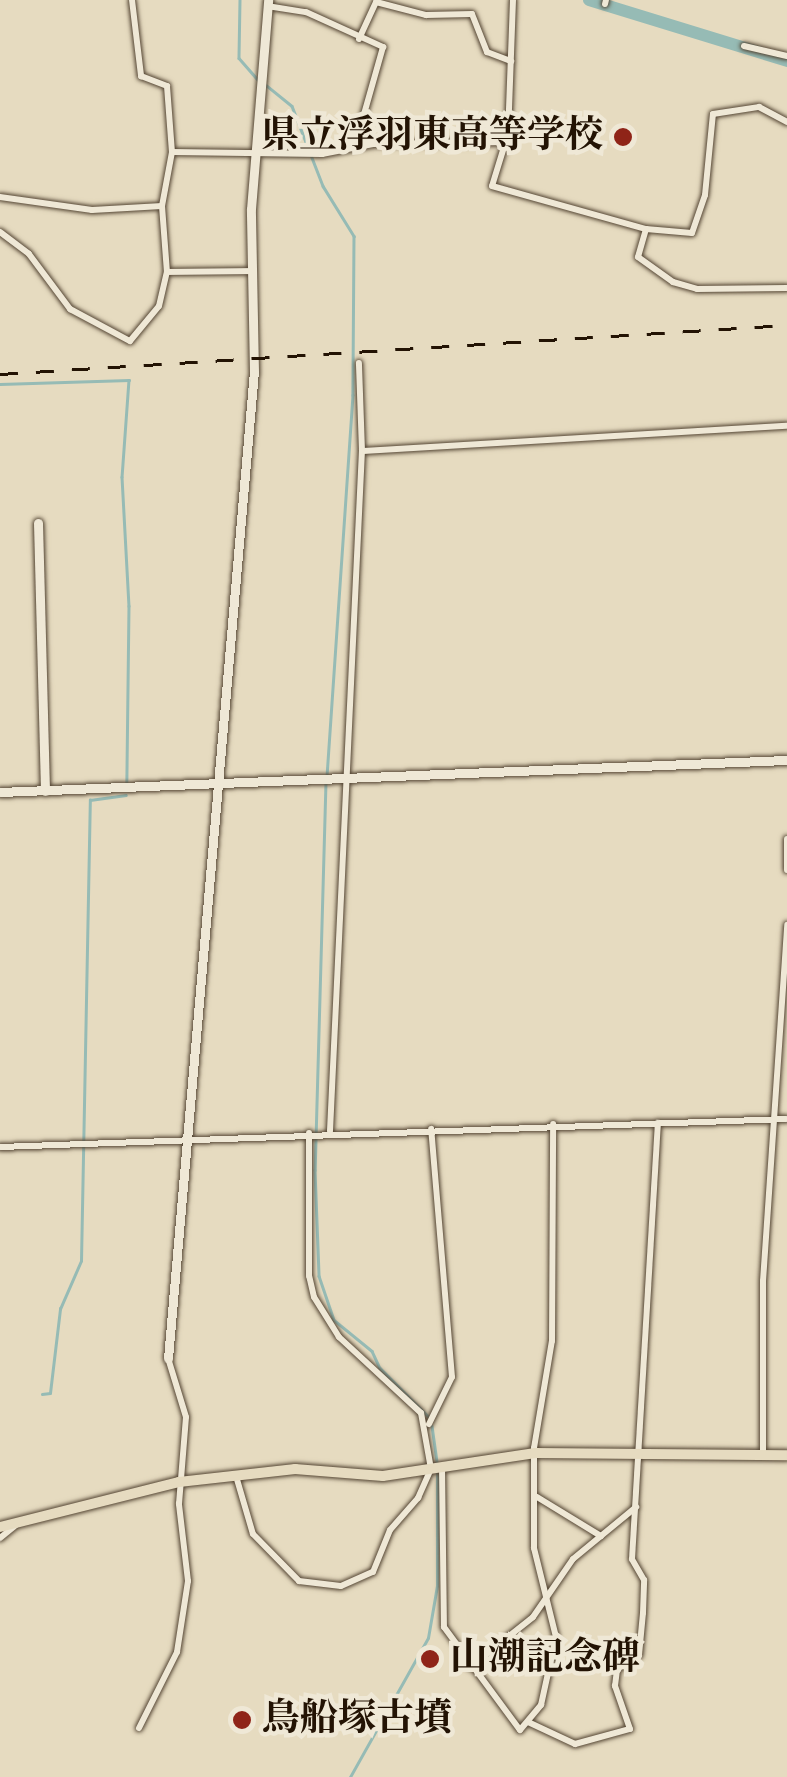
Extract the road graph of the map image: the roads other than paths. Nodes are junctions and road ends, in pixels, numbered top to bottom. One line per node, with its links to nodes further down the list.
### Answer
1 (132, 0): 11 (street)
2 (513, 0): 7 (street)
3 (268, 3): 4 (street); 12 (street)
4 (360, 39): 7 (street); 10 (street)
5 (744, 46): 6 (street)
6 (787, 56)
7 (511, 61): 9 (street)
8 (786, 121): 15 (street)
9 (506, 142): 10 (street); 15 (street)
10 (354, 146): 12 (street)
11 (172, 152): 12 (street); 14 (street)
12 (256, 152): 17 (street)
13 (0, 198): 14 (street)
14 (162, 206): 18 (street)
15 (646, 229): 19 (street)
16 (0, 232): 18 (street)
17 (255, 271): 18 (street); 26 (street)
18 (168, 272)
19 (787, 288)
20 (359, 363): 22 (street)
21 (787, 426): 22 (street)
22 (362, 452): 25 (street)
23 (38, 523): 27 (street)
24 (787, 760): 25 (street)
25 (345, 781): 26 (street); 37 (street)
26 (220, 786): 27 (street); 39 (street)
27 (45, 791): 28 (street)
28 (0, 792)
29 (787, 839): 30 (street)
30 (787, 870)
31 (787, 925): 33 (street)
32 (787, 1119): 33 (street)
33 (774, 1120): 34 (street); 46 (street)
34 (658, 1123): 35 (street); 44 (street)
35 (553, 1124): 36 (street); 43 (street)
36 (431, 1129): 37 (street); 42 (street)
37 (330, 1131): 38 (street)
38 (309, 1133): 39 (street); 42 (street)
39 (191, 1140): 40 (street); 41 (street)
40 (0, 1147)
41 (168, 1358): 49 (street)
42 (428, 1425): 47 (street)
43 (535, 1453): 44 (main road); 47 (main road); 50 (street)
44 (636, 1454): 46 (main road); 51 (street)
45 (787, 1455): 46 (main road)
46 (763, 1456)
47 (438, 1468): 48 (main road); 48 (street); 57 (street)
48 (236, 1474): 49 (main road)
49 (180, 1482): 52 (main road); 59 (street)
50 (537, 1497): 54 (street); 56 (street)
51 (637, 1503): 54 (street); 58 (street)
52 (17, 1524): 53 (main road); 55 (street)
53 (0, 1527)
54 (601, 1536): 56 (street)
55 (0, 1538)
56 (543, 1604): 57 (street); 58 (street)
57 (470, 1667): 58 (street)
58 (528, 1722)
59 (139, 1728)

